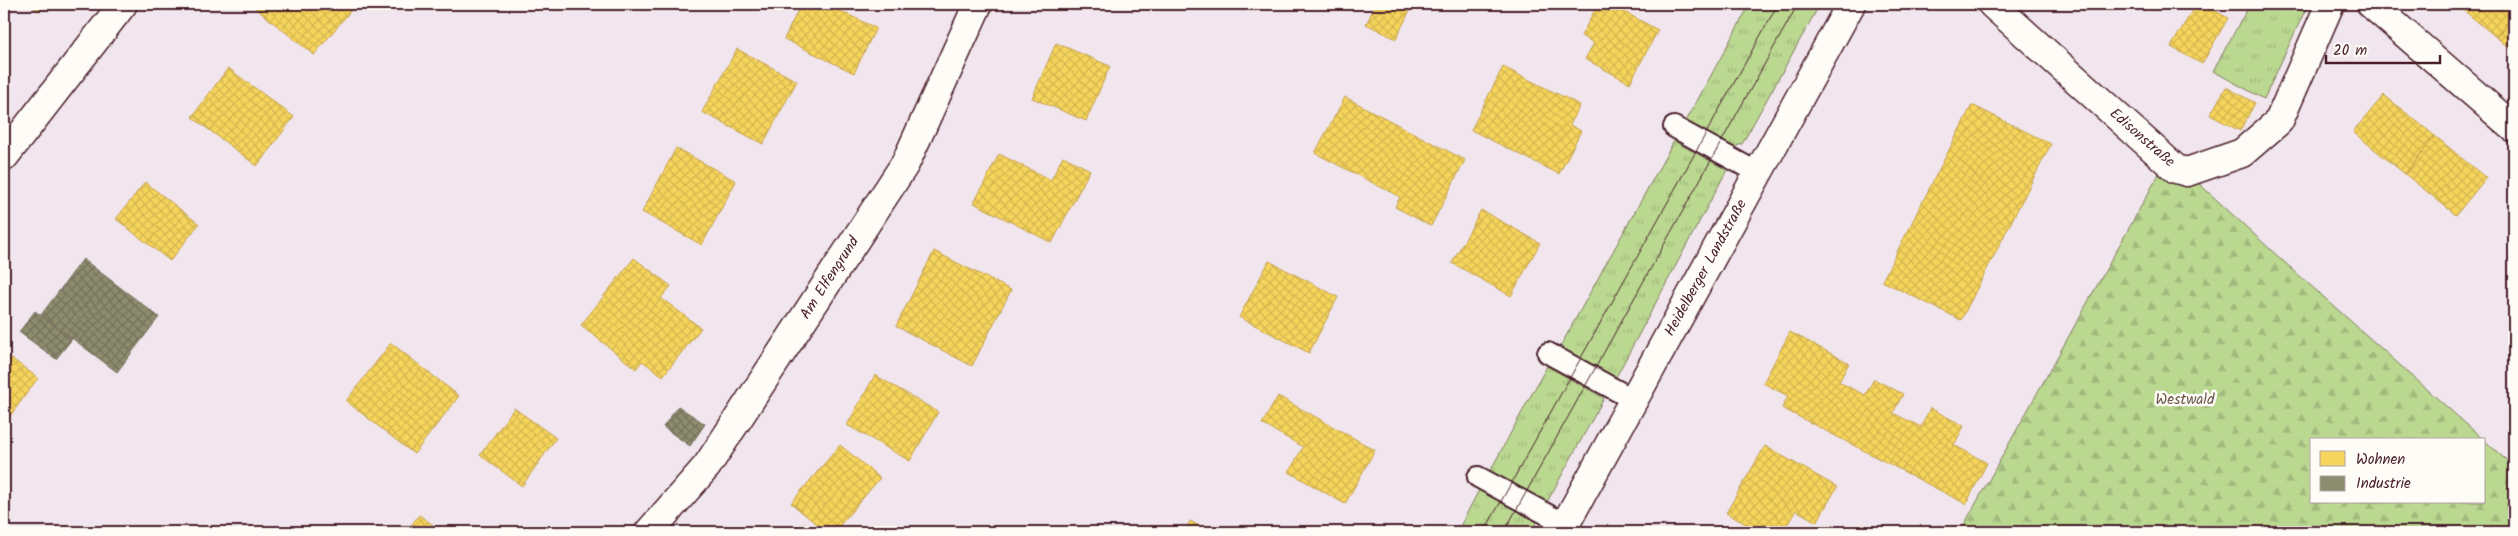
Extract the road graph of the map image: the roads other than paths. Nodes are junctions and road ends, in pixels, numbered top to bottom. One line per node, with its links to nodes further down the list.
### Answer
1 (123, 4): 9 (street)
2 (978, 4): 15 (street, Am Elfengrund)
3 (1851, 4): 10 (street, Heidelberger Landstraße)
4 (1992, 4): 5 (street, Edisonstraße)
5 (2330, 4)
6 (2371, 4): 8 (street)
7 (1674, 127): 10 (lane)
8 (2514, 128)
9 (4, 156)
10 (1758, 173): 12 (street, Heidelberger Landstraße)
11 (1548, 353): 12 (lane)
12 (1634, 400): 14 (street, Heidelberger Landstraße)
13 (1478, 477): 14 (lane)
14 (1563, 528)
15 (649, 532)

